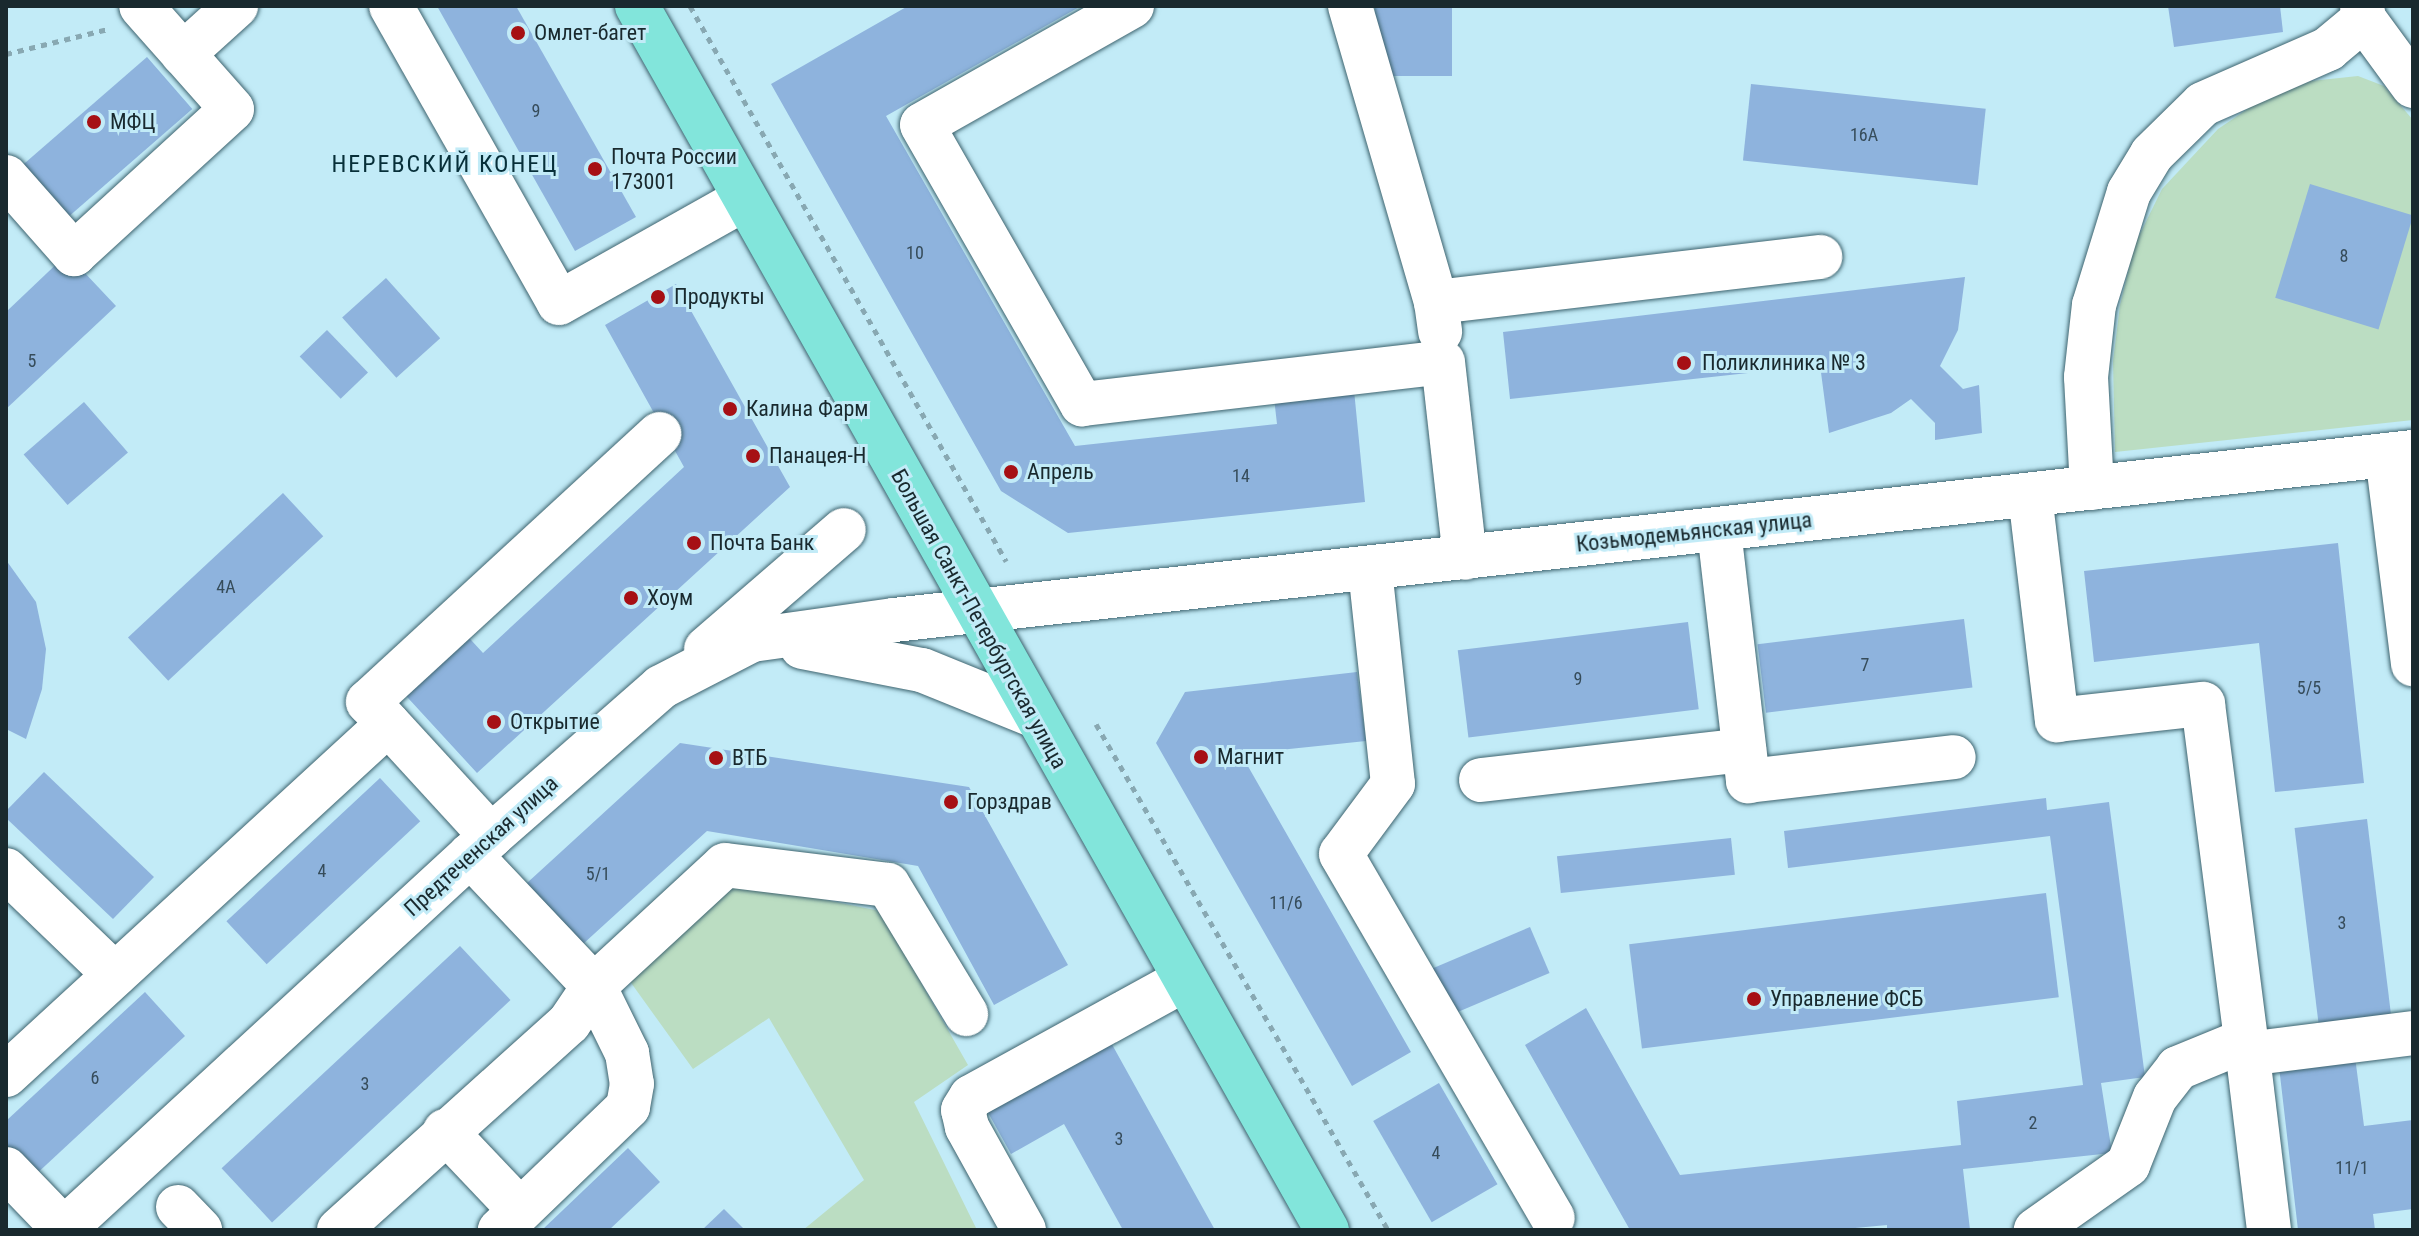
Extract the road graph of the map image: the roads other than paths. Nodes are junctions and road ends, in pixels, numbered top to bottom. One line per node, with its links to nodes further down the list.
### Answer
1 (236, 6): 8 (street)
2 (391, 6): 11 (street)
3 (637, 6): 11 (main road, Большая Санкт-Петербургская улица)
4 (1132, 6): 14 (street)
5 (1350, 6): 13 (street)
6 (146, 12): 8 (street)
7 (2363, 12): 9 (street); 17 (street)
8 (183, 54): 10 (street)
9 (2413, 86)
10 (6, 177)
11 (744, 199): 23 (main road, Большая Санкт-Петербургская улица)
12 (1820, 257): 13 (street)
13 (1436, 302): 14 (street)
14 (1443, 362): 21 (street)
15 (659, 434): 28 (street)
16 (2400, 454): 17 (street, Козьмодемьянская улица); 25 (street)
17 (2092, 488): 18 (street, Козьмодемьянская улица)
18 (2030, 495): 20 (street, Козьмодемьянская улица); 39 (street)
19 (844, 530): 26 (street)
20 (1719, 530): 21 (street, Козьмодемьянская улица); 29 (street)
21 (1465, 558): 22 (street, Козьмодемьянская улица)
22 (1370, 569): 23 (street, Козьмодемьянская улица); 43 (street)
23 (975, 612): 24 (street, Предтеченская улица); 27 (main road, Большая Санкт-Петербургская улица)
24 (752, 640): 26 (street, Предтеченская улица); 27 (street)
25 (2413, 664)
26 (661, 687): 32 (street, Предтеченская улица)
27 (1033, 715): 35 (main road, Большая Санкт-Петербургская улица)
28 (388, 724): 32 (street); 34 (street)
29 (1744, 750): 30 (street); 31 (street)
30 (1954, 757)
31 (1481, 780)
32 (480, 845): 36 (street); 45 (street, Предтеченская улица)
33 (6, 870): 34 (street)
34 (115, 975): 40 (street)
35 (1184, 980): 47 (street); 48 (main road, Большая Санкт-Петербургская улица)
36 (594, 986): 37 (street); 41 (street); 44 (street)
37 (966, 1014)
38 (2413, 1033): 39 (street)
39 (2246, 1047): 49 (street); 50 (street)
40 (6, 1075)
41 (445, 1131): 44 (street); 46 (street)
42 (6, 1169): 45 (street)
43 (1553, 1218)
44 (510, 1220)
45 (64, 1230)
46 (339, 1230)
47 (1024, 1230)
48 (1327, 1230)
49 (2036, 1230)
50 (2269, 1230)

